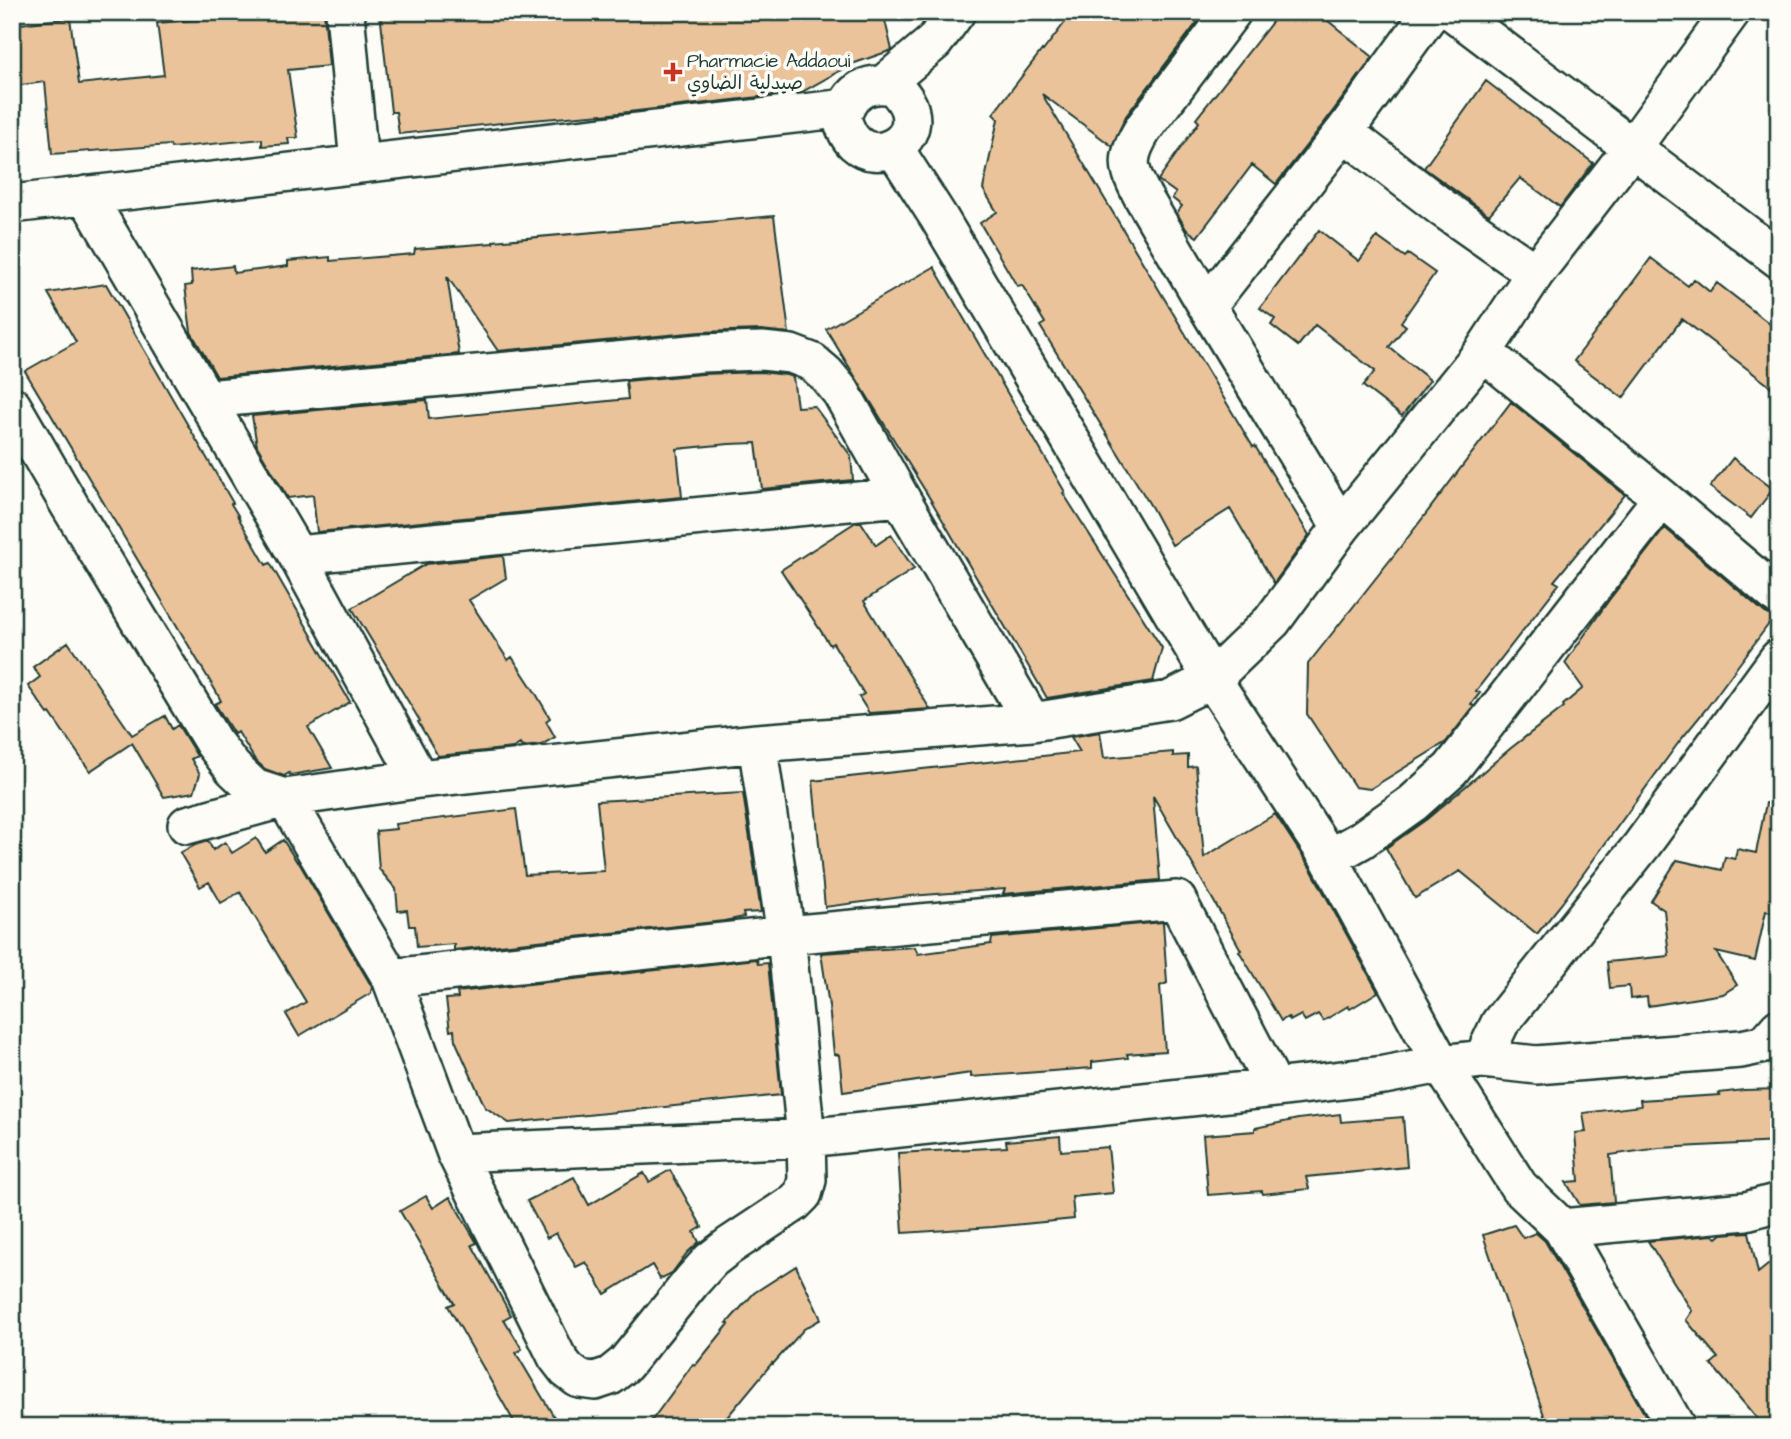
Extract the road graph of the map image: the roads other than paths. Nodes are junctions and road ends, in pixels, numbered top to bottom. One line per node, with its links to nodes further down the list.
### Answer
1 (345, 12): 12 (street)
2 (956, 12): 7 (street)
3 (1232, 12): 17 (street)
4 (1431, 12): 9 (street)
5 (1453, 12): 11 (street)
6 (1731, 12): 11 (street)
7 (890, 80): 8 (street); 10 (street)
8 (838, 109): 10 (street); 12 (street)
9 (1344, 132): 16 (street); 17 (street)
10 (894, 148): 27 (street)
11 (1632, 149): 15 (street); 16 (street)
12 (359, 164): 13 (street)
13 (86, 195): 14 (street); 19 (street)
14 (12, 204)
15 (1779, 259)
16 (1535, 273): 18 (street)
17 (1207, 306): 23 (street)
18 (1483, 352): 22 (street); 23 (street)
19 (207, 399): 21 (street); 24 (street)
20 (12, 405): 31 (street)
21 (900, 497): 24 (street); 28 (street)
22 (1662, 498): 25 (street); 33 (street)
23 (1341, 527): 27 (street)
24 (297, 555): 30 (street)
25 (1779, 597)
26 (1779, 658): 37 (street)
27 (1212, 680): 28 (street); 33 (street)
28 (1032, 722): 29 (street)
29 (757, 743): 30 (street); 34 (street)
30 (419, 779): 31 (street)
31 (285, 798): 32 (street); 35 (street)
32 (187, 825)
33 (1329, 858): 38 (street)
34 (786, 935): 35 (street); 39 (street); 40 (street)
35 (391, 978): 41 (street)
36 (1779, 1028): 37 (street)
37 (1483, 1059): 38 (street)
38 (1441, 1064): 39 (street); 43 (street)
39 (1275, 1088): 40 (street)
40 (806, 1138): 41 (street); 41 (street)
41 (456, 1153)
42 (1779, 1202): 43 (street)
43 (1562, 1228): 44 (street)
44 (1676, 1427)

